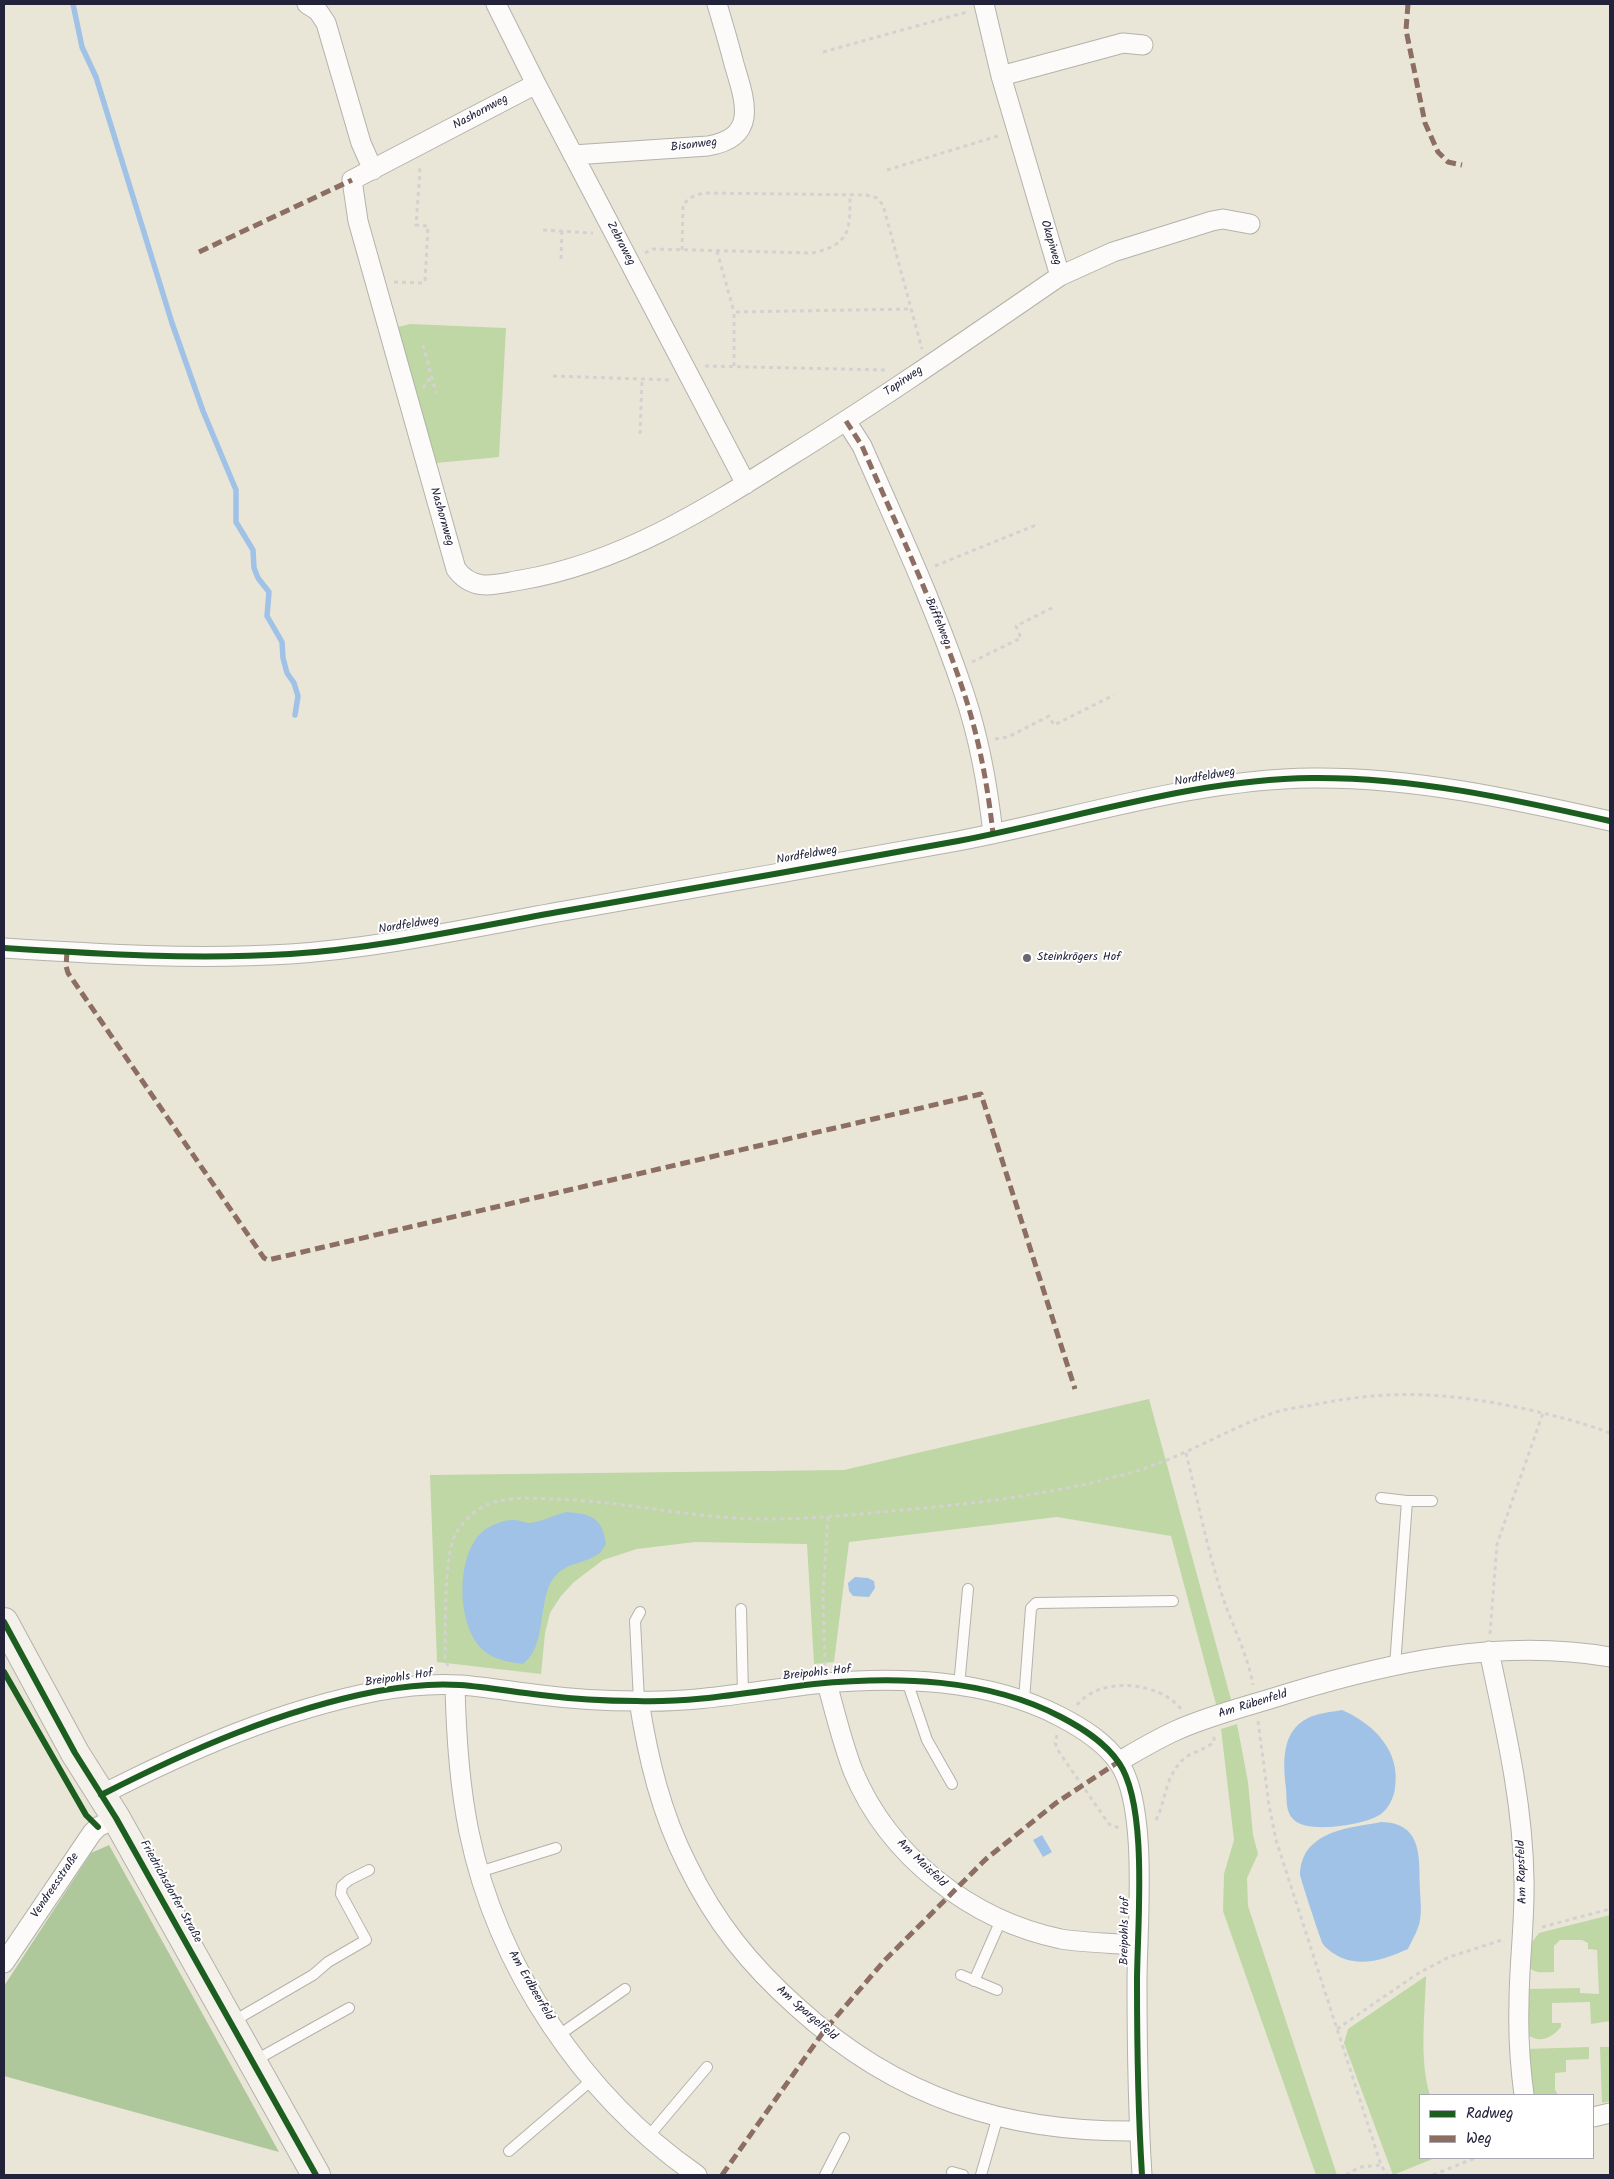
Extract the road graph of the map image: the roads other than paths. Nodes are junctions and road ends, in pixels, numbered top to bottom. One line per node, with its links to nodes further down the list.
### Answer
1 (307, 4): 9 (street)
2 (496, 4): 7 (street, Zebraweg)
3 (717, 4): 8 (street, Bisonweg)
4 (984, 6): 6 (street, Okapiweg)
5 (1143, 45): 6 (street)
6 (1002, 76): 11 (street, Okapiweg)
7 (536, 84): 8 (street, Zebraweg); 9 (street, Nashornweg)
8 (573, 156): 13 (street, Zebraweg)
9 (373, 170): 13 (street, Nashornweg)
10 (1250, 224): 11 (street, Okapiweg)
11 (1060, 276): 12 (street, Tapirweg)
12 (846, 421): 13 (street, Tapirweg); 15 (street, Büffelweg)
13 (746, 484)
14 (1610, 821): 15 (street, Nordfeldweg)
15 (994, 834): 16 (street, Nordfeldweg)
16 (4, 948)
17 (1381, 1498): 19 (lane)
18 (1432, 1501): 19 (lane)
19 (1407, 1502): 27 (lane)
20 (968, 1589): 31 (lane)
21 (1173, 1601): 33 (lane)
22 (740, 1609): 32 (lane)
23 (640, 1612): 34 (lane)
24 (4, 1622): 37 (main road, Friedrichsdorfer Straße)
25 (1489, 1651): 26 (street, Am Rübenfeld); 27 (street, Am Rübenfeld); 55 (street, Am Rapsfeld)
26 (1610, 1657)
27 (1395, 1666): 35 (street, Am Rübenfeld)
28 (907, 1681): 29 (street, Breipohls Hof); 31 (street, Breipohls Hof); 36 (lane)
29 (827, 1683): 32 (street, Breipohls Hof); 42 (street, Am Maisfeld)
30 (455, 1685): 34 (street, Breipohls Hof); 37 (street, Breipohls Hof); 41 (street, Am Erdbeerfeld)
31 (960, 1686): 33 (street, Breipohls Hof)
32 (742, 1694): 34 (street, Breipohls Hof)
33 (1024, 1700): 35 (street, Breipohls Hof)
34 (639, 1701): 57 (street, Am Spargelfeld)
35 (1118, 1762): 43 (street, Breipohls Hof)
36 (952, 1784)
37 (101, 1795): 38 (main road, Friedrichsdorfer Straße)
38 (116, 1818): 44 (street, Vendreesstraße); 50 (main road, Friedrichsdorfer Straße)
39 (556, 1848): 41 (lane)
40 (368, 1870): 50 (lane)
41 (479, 1872): 51 (street, Am Erdbeerfeld)
42 (1001, 1920): 43 (street, Am Maisfeld); 46 (lane)
43 (1137, 1945): 59 (street, Breipohls Hof)
44 (4, 1963)
45 (961, 1975): 46 (lane)
46 (974, 1980): 48 (lane)
47 (625, 1989): 51 (lane)
48 (997, 1990)
49 (349, 2008): 52 (lane)
50 (231, 2022): 52 (main road, Friedrichsdorfer Straße)
51 (559, 2035): 54 (street, Am Erdbeerfeld)
52 (252, 2062): 64 (main road, Friedrichsdorfer Straße)
53 (707, 2067): 60 (lane)
54 (593, 2080): 60 (street, Am Erdbeerfeld); 62 (lane)
55 (1524, 2094)
56 (1610, 2113): 58 (street)
57 (998, 2116): 59 (street, Am Spargelfeld); 68 (lane)
58 (1594, 2117)
59 (1140, 2131): 69 (street, Breipohls Hof)
60 (648, 2137): 65 (street, Am Erdbeerfeld)
61 (844, 2138): 66 (lane)
62 (509, 2151)
63 (952, 2172): 67 (lane)
64 (316, 2175)
65 (697, 2175)
66 (825, 2175)
67 (963, 2175)
68 (982, 2175)
69 (1142, 2175)

